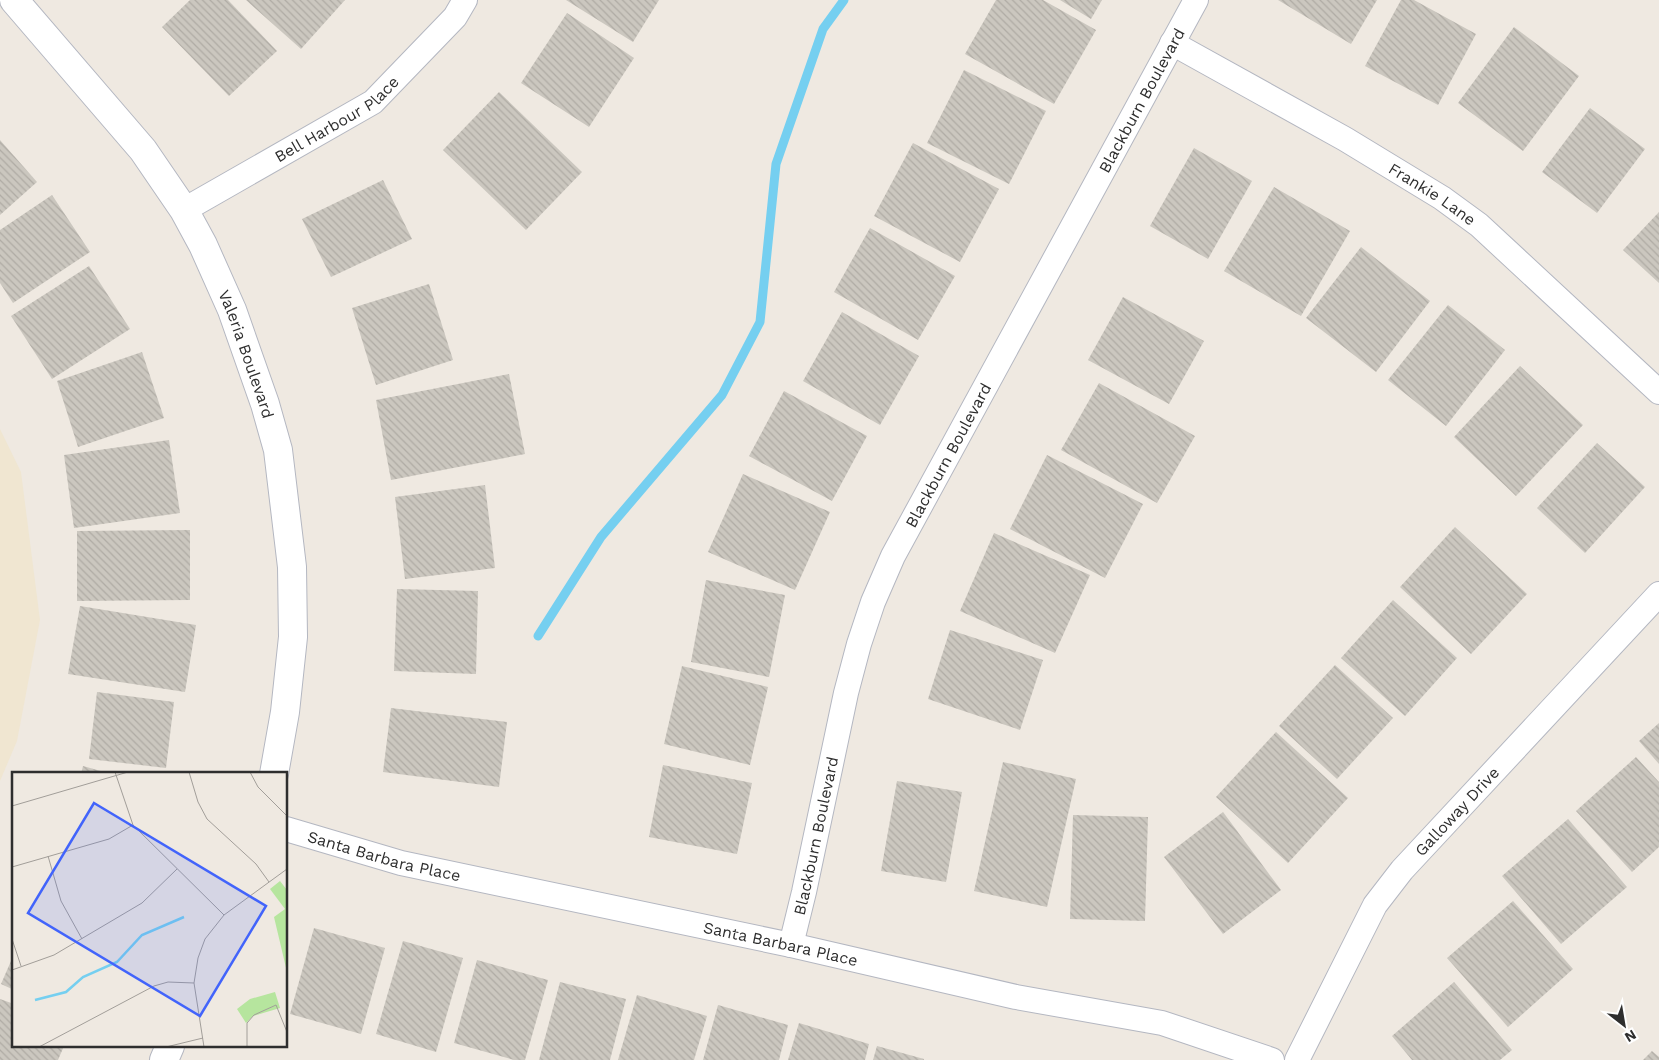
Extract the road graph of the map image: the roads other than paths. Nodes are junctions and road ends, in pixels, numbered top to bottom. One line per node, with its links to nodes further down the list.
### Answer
1 (14, 0): 5 (street, Valeria Boulevard)
2 (465, 0): 5 (street, Bell Harbour Place)
3 (1196, 0): 4 (street, Blackburn Boulevard)
4 (1172, 43): 6 (street, Frankie Lane); 10 (street, Blackburn Boulevard)
5 (184, 210): 8 (street, Valeria Boulevard)
6 (1659, 392)
7 (1659, 594): 14 (street, Galloway Drive)
8 (274, 772)
9 (288, 830): 10 (street, Santa Barbara Place)
10 (791, 945): 13 (street, Santa Barbara Place)
11 (169, 1048): 12 (street)
12 (164, 1060)
13 (1272, 1060)
14 (1297, 1060)

